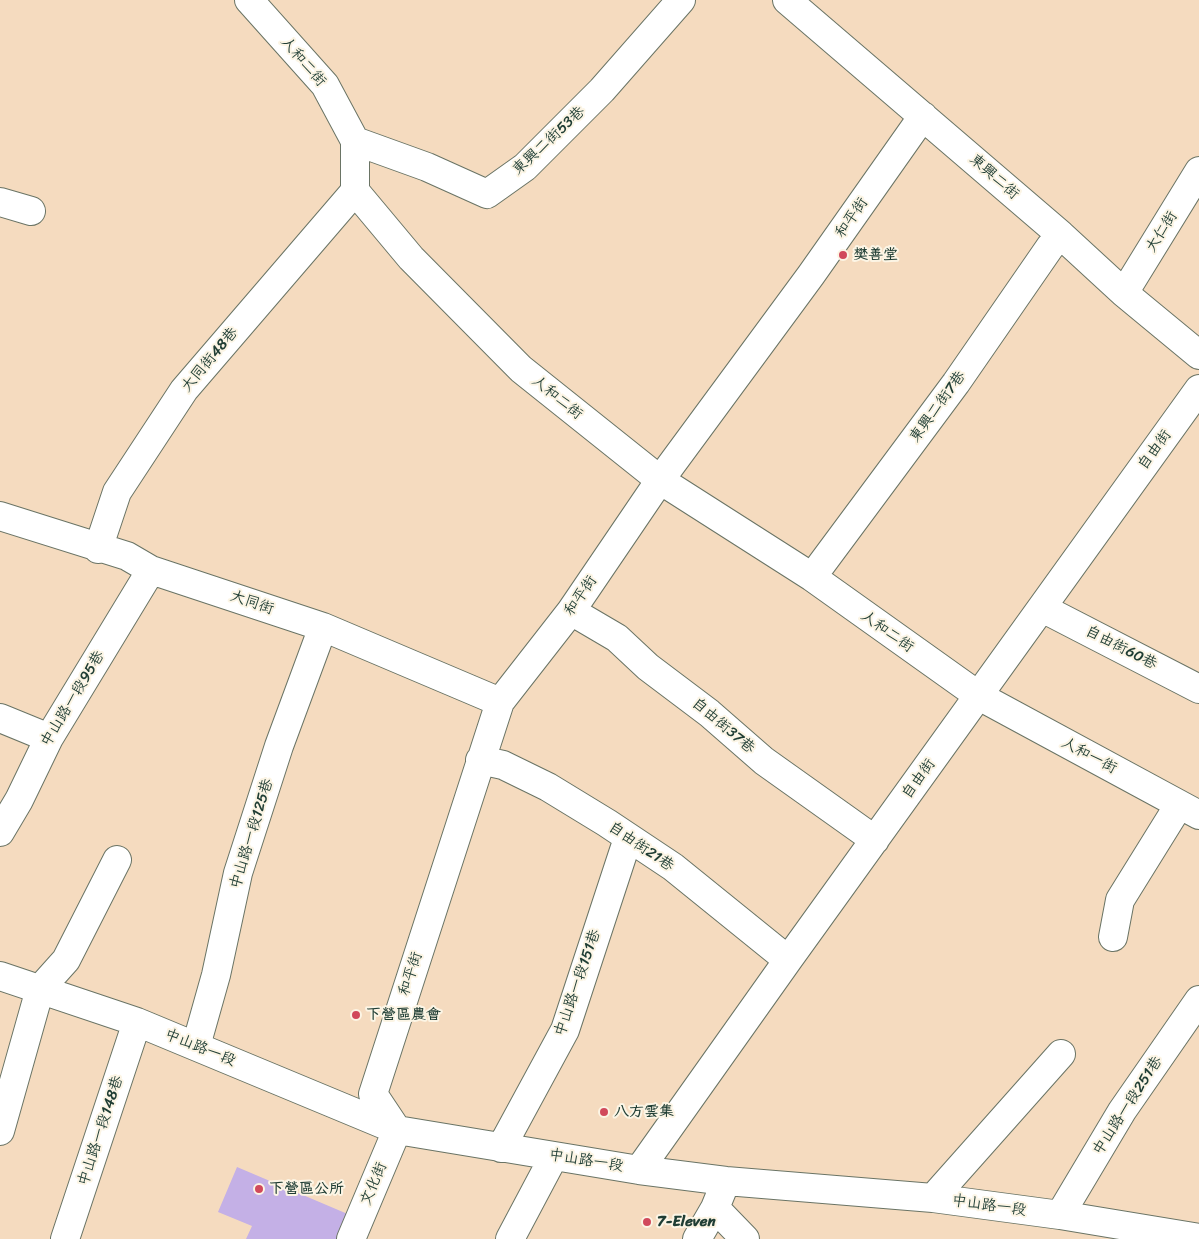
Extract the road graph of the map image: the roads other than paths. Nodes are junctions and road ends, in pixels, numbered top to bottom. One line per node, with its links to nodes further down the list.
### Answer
1 (249, 0): 5 (street, 人和二街)
2 (681, 0): 5 (street, 東興二街53巷)
3 (787, 0): 4 (street, 東興二街)
4 (923, 116): 10 (street, 東興二街); 14 (street, 和平街)
5 (355, 141): 7 (street, 人和二街)
6 (1199, 171): 11 (street, 大仁街)
7 (355, 191): 14 (street, 人和二街); 16 (street, 大同街48巷)
8 (0, 202): 9 (street)
9 (31, 211)
10 (1061, 235): 11 (street, 東興二街); 18 (street, 東興二街7巷)
11 (1124, 293): 12 (street, 東興二街)
12 (1199, 355)
13 (1199, 389): 19 (street, 自由街)
14 (660, 480): 18 (street, 人和二街); 20 (street, 和平街)
15 (0, 516): 16 (street, 大同街)
16 (98, 549): 17 (street, 大同街)
17 (151, 570): 21 (street, 大同街); 26 (street, 中山路一段95巷)
18 (812, 577): 23 (street, 人和二街)
19 (1042, 608): 22 (street, 自由街60巷); 23 (street, 自由街)
20 (571, 611): 24 (street, 和平街); 31 (street, 自由街37巷)
21 (323, 627): 24 (street, 大同街); 39 (street, 中山路一段125巷)
22 (1199, 689)
23 (979, 696): 28 (street, 人和一街); 31 (street, 自由街)
24 (500, 702): 27 (street, 和平街)
25 (0, 718): 26 (street)
26 (49, 738): 29 (street, 中山路一段95巷)
27 (480, 760): 30 (street, 自由街21巷); 41 (street, 和平街)
28 (1189, 810): 33 (street)
29 (0, 832)
30 (628, 838): 34 (street, 自由街21巷); 43 (street, 中山路一段151巷)
31 (876, 840): 34 (street, 自由街)
32 (117, 860): 36 (street)
33 (1113, 937)
34 (788, 960): 45 (street, 自由街)
35 (0, 976): 36 (street, 中山路一段)
36 (40, 989): 38 (street, 中山路一段); 42 (street)
37 (1199, 1000): 49 (street, 中山路一段251巷)
38 (137, 1022): 39 (street, 中山路一段); 51 (street, 中山路一段148巷)
39 (196, 1046): 41 (street, 中山路一段)
40 (1061, 1054): 47 (street)
41 (397, 1130): 43 (street, 中山路一段); 52 (street, 文化街)
42 (0, 1131)
43 (501, 1148): 44 (street, 中山路一段)
44 (554, 1156): 45 (street, 中山路一段); 53 (street)
45 (639, 1170): 46 (street, 中山路一段)
46 (726, 1180): 47 (street, 中山路一段); 48 (street)
47 (932, 1198): 49 (street, 中山路一段)
48 (715, 1208): 54 (street); 55 (street)
49 (1060, 1215): 50 (street, 中山路一段)
50 (1197, 1238)
51 (65, 1239)
52 (351, 1239)
53 (510, 1239)
54 (697, 1239)
55 (745, 1239)

